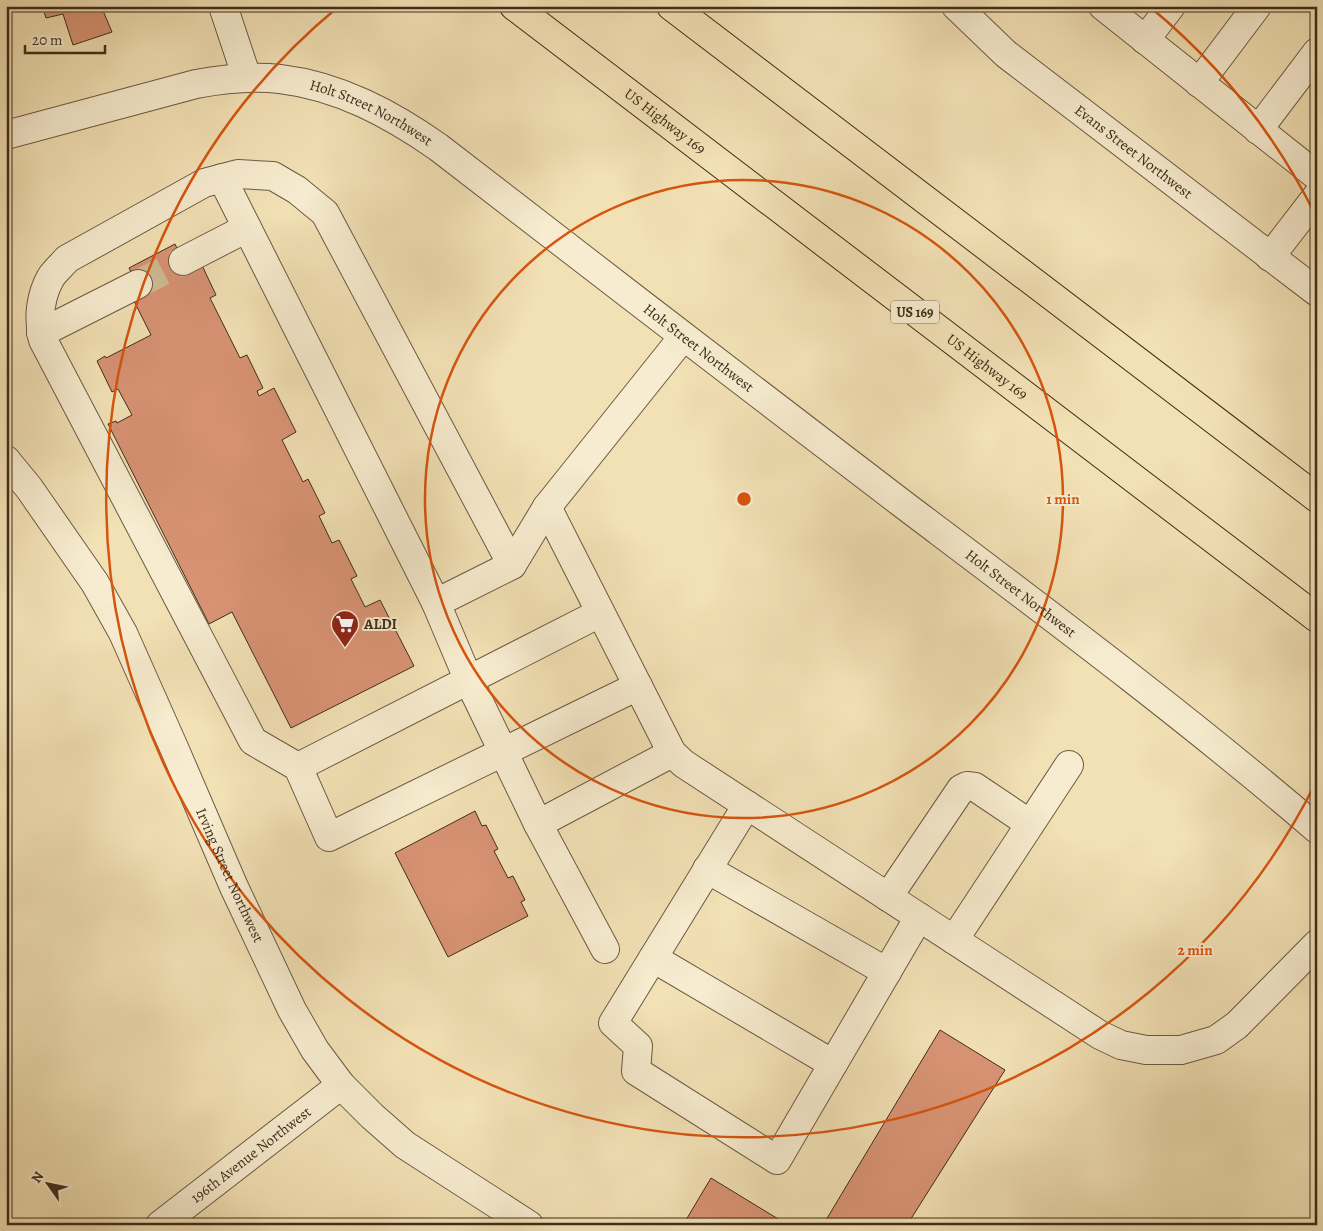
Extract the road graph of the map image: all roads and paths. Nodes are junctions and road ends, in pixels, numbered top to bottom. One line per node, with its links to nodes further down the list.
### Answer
1 (223, 6): 10 (street)
2 (514, 6): 30 (highway, US Highway 169 / US 169)
3 (671, 6): 25 (highway)
4 (1103, 6): 8 (street)
5 (1171, 6): 8 (street)
6 (1257, 6): 11 (street)
7 (967, 10): 18 (street, Evans Street Northwest)
8 (1145, 40): 11 (street)
9 (1317, 52): 12 (street)
10 (247, 78): 13 (street, Holt Street Northwest); 23 (street, Holt Street Northwest)
11 (1199, 83): 12 (street)
12 (1258, 130): 14 (street)
13 (6, 135)
14 (1317, 176)
15 (222, 178): 17 (street); 22 (street); 27 (street)
16 (1317, 196): 18 (street)
17 (247, 228): 19 (street); 28 (street)
18 (1270, 257): 21 (street, Evans Street Northwest)
19 (183, 261)
20 (138, 284): 22 (street)
21 (1317, 292)
22 (41, 334): 36 (street)
23 (683, 337): 26 (street); 40 (street, Holt Street Northwest)
24 (6, 460): 50 (street, Irving Street Northwest)
25 (1317, 498)
26 (547, 506): 27 (street); 29 (street)
27 (512, 565): 28 (street)
28 (436, 603): 31 (street)
29 (600, 613): 31 (street); 32 (street)
30 (1317, 618)
31 (469, 681): 33 (street); 36 (street)
32 (638, 686): 33 (street); 34 (street)
33 (503, 752): 36 (street); 38 (street)
34 (672, 752): 37 (street); 38 (street)
35 (1069, 765): 39 (street)
36 (298, 767)
37 (747, 805): 41 (street); 42 (street)
38 (538, 824): 46 (street)
39 (1030, 824): 42 (street); 44 (street)
40 (1317, 829)
41 (707, 869): 47 (street); 48 (street)
42 (888, 897): 43 (street)
43 (919, 917): 44 (street); 48 (street)
44 (954, 940): 45 (street)
45 (1317, 944)
46 (605, 949)
47 (653, 958): 49 (street); 49 (street)
48 (887, 972): 49 (street)
49 (833, 1064)
50 (342, 1084): 51 (street, 196th Avenue Northwest); 52 (street, Irving Street Northwest)
51 (160, 1225)
52 (529, 1225)

